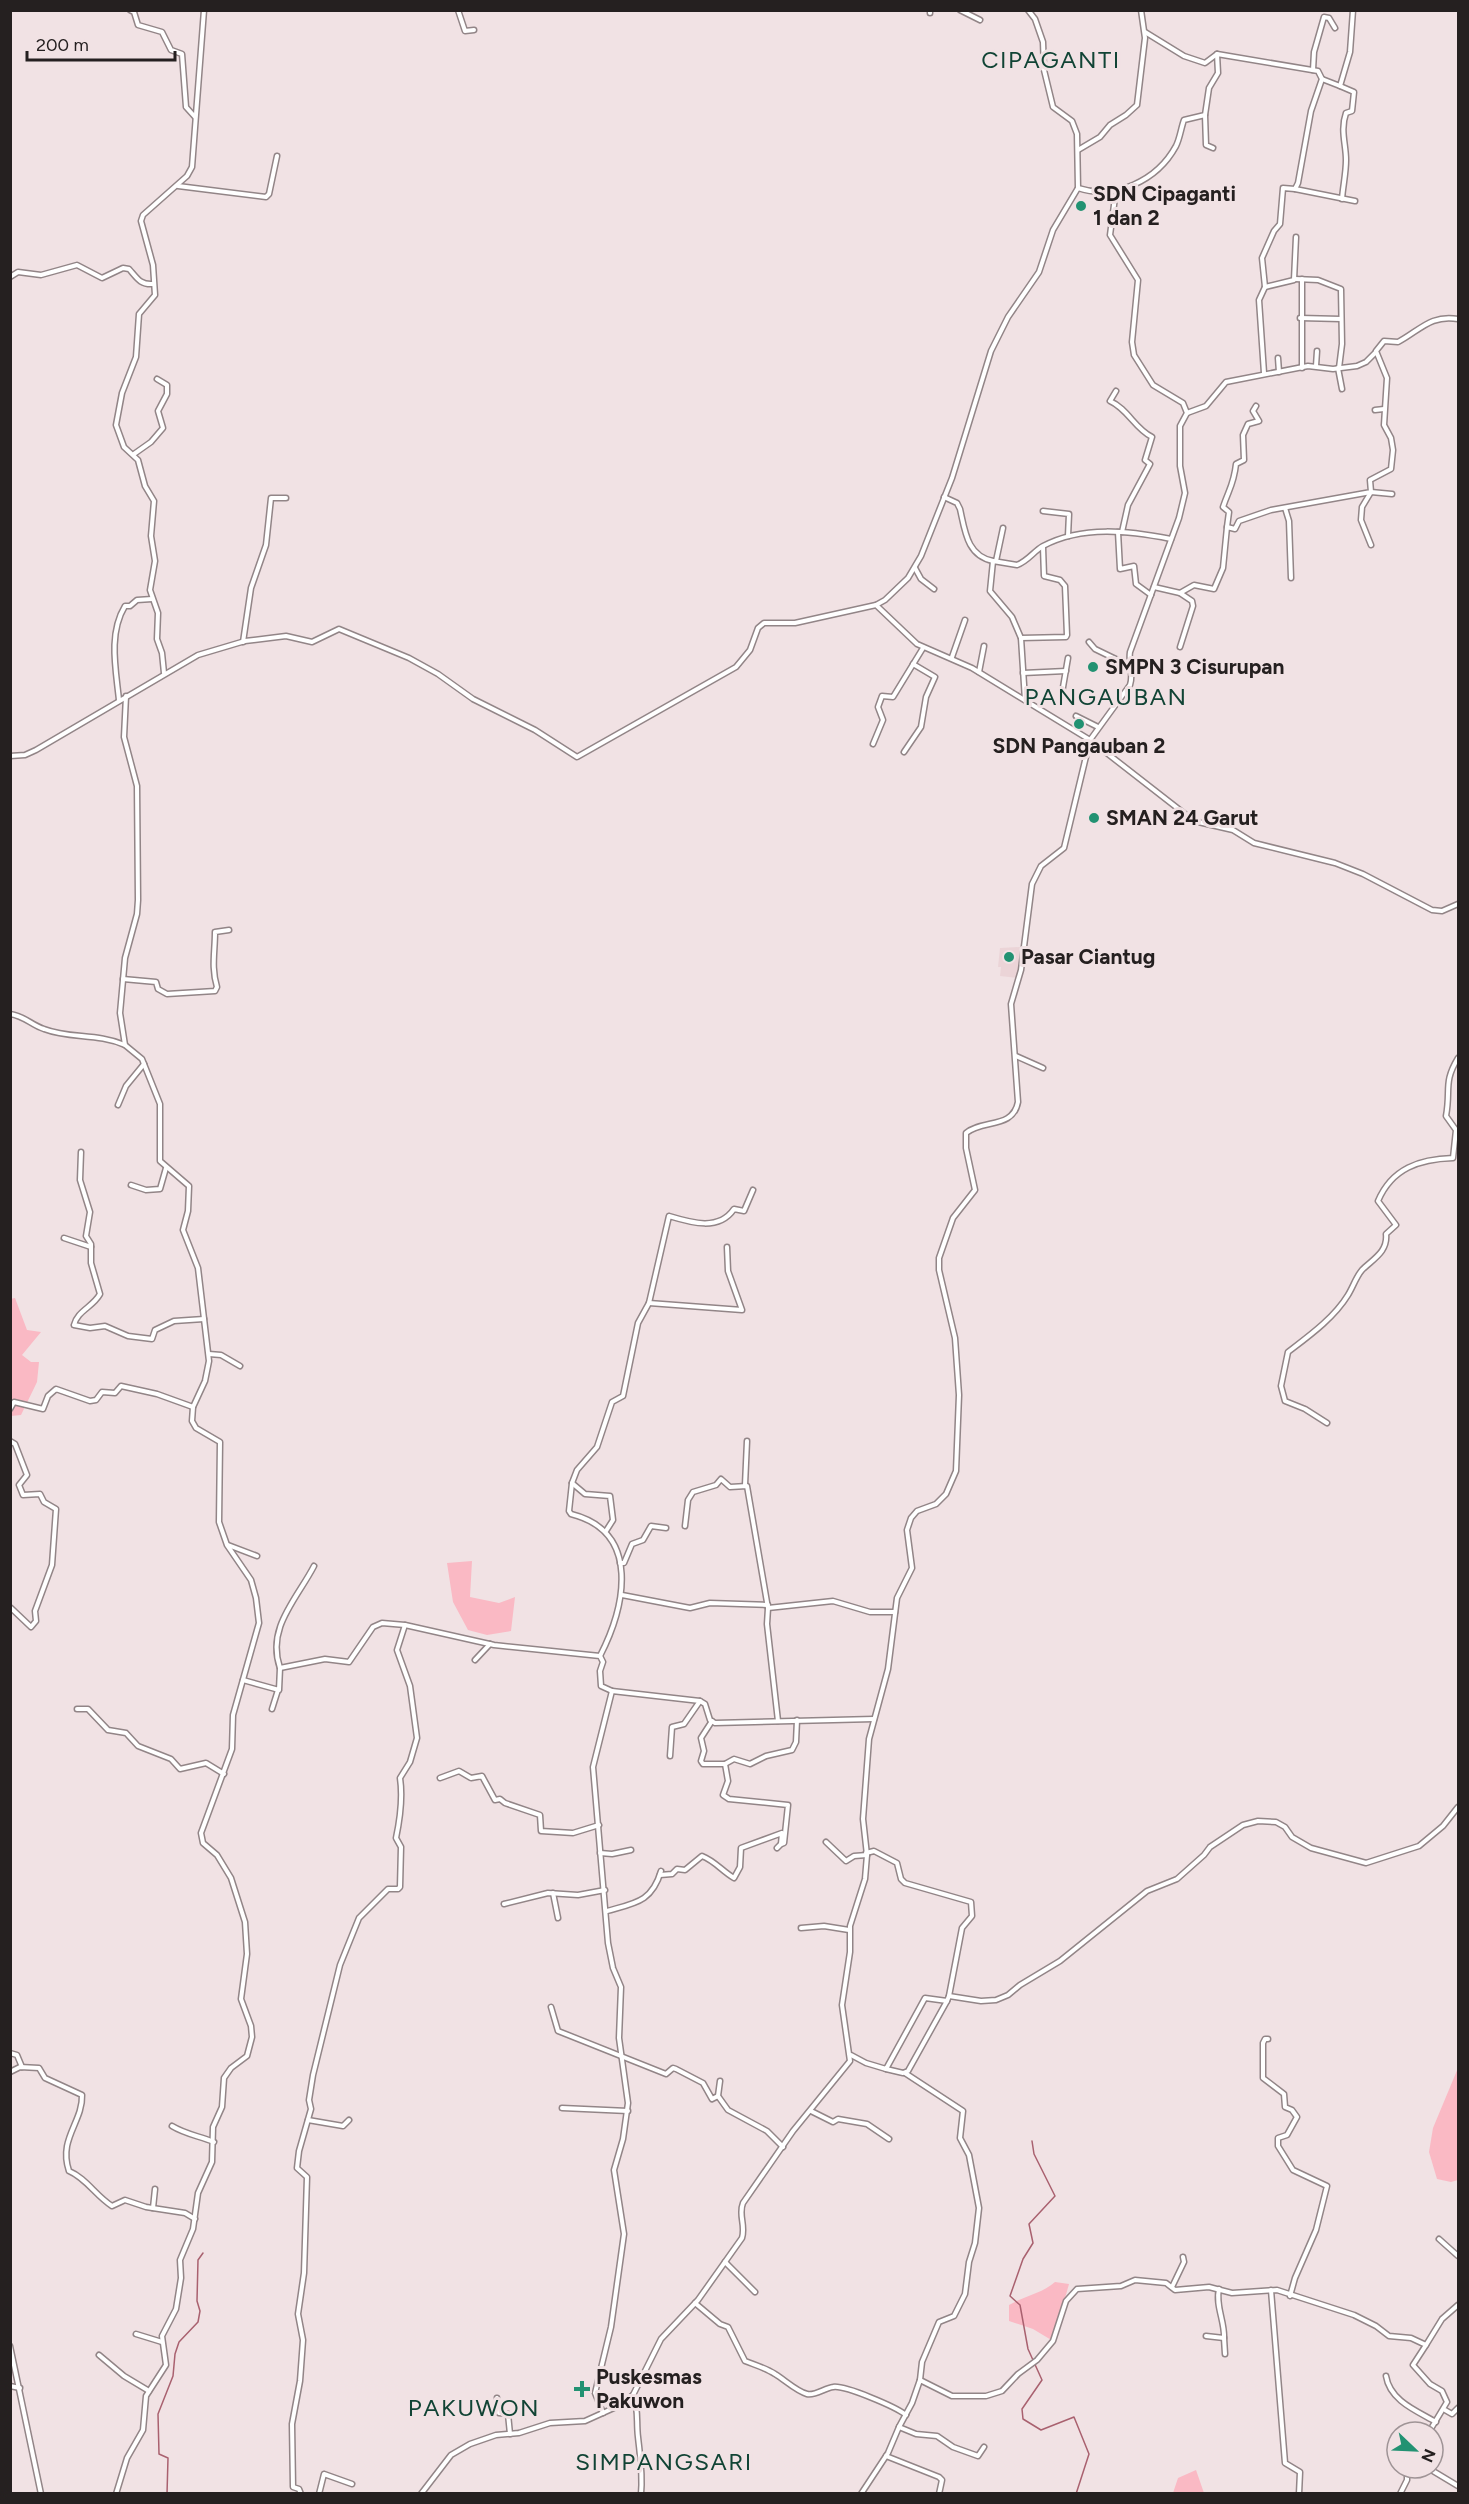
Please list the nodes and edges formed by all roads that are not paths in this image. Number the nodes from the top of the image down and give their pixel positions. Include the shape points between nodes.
1 (130, 10) edge
2 (204, 10) edge
3 (458, 10) edge
4 (960, 10) edge
5 (1028, 10) edge
6 (1141, 10) edge
7 (1353, 10) edge
8 (980, 20) dead end
9 (1335, 28) dead end
10 (474, 30) dead end
11 (1145, 32) junction
12 (1217, 54) junction
13 (1313, 70) junction
14 (1322, 79) junction
15 (1340, 86) junction
16 (1205, 115) junction
17 (195, 117) junction
18 (1214, 148) dead end
19 (1078, 150) junction
20 (277, 156) dead end
21 (177, 186) junction
22 (1078, 188) junction
23 (1295, 189) junction
24 (1116, 190) junction
25 (1342, 199) junction
26 (1355, 201) dead end
27 (1296, 237) dead end
28 (10, 277) edge
29 (1295, 279) junction
30 (1302, 279) junction
31 (153, 284) junction
32 (1265, 287) junction
33 (1300, 318) junction
34 (1341, 319) junction
35 (1458, 319) edge
36 (1317, 351) dead end
37 (1376, 351) junction
38 (1278, 358) dead end
39 (1316, 366) junction
40 (1302, 368) junction
41 (1338, 368) junction
42 (1279, 372) junction
43 (1264, 374) junction
44 (157, 379) dead end
45 (1342, 389) dead end
46 (1116, 391) dead end
47 (1256, 406) dead end
48 (1384, 409) junction
49 (1375, 410) dead end
50 (1187, 413) junction
51 (134, 455) junction
52 (1371, 492) junction
53 (1392, 494) dead end
54 (286, 498) dead end
55 (944, 498) junction
56 (1285, 508) junction
57 (1043, 511) dead end
58 (1227, 527) junction
59 (1004, 528) dead end
60 (1120, 532) junction
61 (1068, 536) junction
62 (1171, 539) junction
63 (1371, 545) dead end
64 (1043, 547) junction
65 (994, 561) junction
66 (915, 568) junction
67 (1291, 578) dead end
68 (1154, 587) junction
69 (934, 589) dead end
70 (1180, 593) junction
71 (1151, 595) junction
72 (152, 599) junction
73 (876, 605) junction
74 (965, 620) dead end
75 (1021, 638) junction
76 (243, 642) junction
77 (1089, 642) dead end
78 (984, 646) dead end
79 (1180, 647) dead end
80 (923, 648) junction
81 (952, 657) junction
82 (1068, 658) dead end
83 (1142, 660) dead end
84 (913, 664) junction
85 (1128, 665) junction
86 (1131, 670) junction
87 (1066, 671) junction
88 (979, 672) junction
89 (164, 673) junction
90 (1023, 673) junction
91 (1062, 693) dead end
92 (126, 696) junction
93 (119, 700) junction
94 (1026, 700) junction
95 (1076, 716) dead end
96 (1098, 727) junction
97 (1090, 740) junction
98 (873, 744) dead end
99 (904, 752) dead end
100 (10, 756) edge
101 (1458, 904) edge
102 (229, 930) dead end
103 (123, 979) junction
104 (10, 1014) edge
105 (125, 1045) junction
106 (1015, 1056) junction
107 (1458, 1058) edge
108 (145, 1064) junction
109 (1043, 1068) dead end
110 (118, 1105) dead end
111 (81, 1152) dead end
112 (1456, 1158) edge
113 (166, 1168) junction
114 (131, 1185) dead end
115 (753, 1190) dead end
116 (64, 1238) dead end
117 (91, 1247) junction
118 (727, 1247) dead end
119 (649, 1303) junction
120 (204, 1319) junction
121 (208, 1354) junction
122 (240, 1366) dead end
123 (193, 1407) junction
124 (10, 1408) edge
125 (1327, 1423) dead end
126 (10, 1441) edge
127 (747, 1441) dead end
128 (572, 1483) junction
129 (745, 1485) junction
130 (685, 1526) dead end
131 (666, 1528) dead end
132 (606, 1531) junction
133 (227, 1545) junction
134 (257, 1556) dead end
135 (620, 1563) junction
136 (314, 1566) dead end
137 (622, 1595) junction
138 (768, 1606) junction
139 (11, 1608) edge
140 (895, 1612) junction
141 (405, 1625) junction
142 (490, 1644) junction
143 (600, 1656) junction
144 (475, 1660) dead end
145 (280, 1668) junction
146 (243, 1680) junction
147 (279, 1690) junction
148 (612, 1691) junction
149 (699, 1701) junction
150 (77, 1709) dead end
151 (272, 1709) dead end
152 (874, 1719) junction
153 (797, 1720) junction
154 (712, 1721) junction
155 (778, 1721) junction
156 (670, 1756) dead end
157 (725, 1764) junction
158 (224, 1774) junction
159 (440, 1778) dead end
160 (1458, 1807) edge
161 (599, 1825) junction
162 (825, 1842) dead end
163 (631, 1850) dead end
164 (600, 1853) junction
165 (866, 1854) junction
166 (604, 1890) junction
167 (553, 1893) junction
168 (504, 1904) dead end
169 (607, 1911) junction
170 (558, 1918) dead end
171 (801, 1928) dead end
172 (849, 1930) junction
173 (948, 1998) junction
174 (551, 2007) dead end
175 (1268, 2039) dead end
176 (10, 2053) edge
177 (851, 2055) junction
178 (623, 2059) junction
179 (22, 2067) junction
180 (886, 2068) junction
181 (10, 2072) edge
182 (905, 2073) junction
183 (720, 2081) dead end
184 (718, 2096) junction
185 (562, 2108) dead end
186 (628, 2111) junction
187 (811, 2111) junction
188 (308, 2120) junction
189 (349, 2120) dead end
190 (172, 2126) dead end
191 (889, 2139) dead end
192 (214, 2142) junction
193 (783, 2147) junction
194 (155, 2189) dead end
195 (153, 2208) junction
196 (195, 2219) junction
197 (1439, 2239) dead end
198 (1458, 2256) edge
199 (1183, 2257) dead end
200 (725, 2262) junction
201 (1172, 2287) junction
202 (1219, 2289) junction
203 (1271, 2290) junction
204 (755, 2292) dead end
205 (1290, 2296) junction
206 (695, 2303) junction
207 (1458, 2305) edge
208 (136, 2334) dead end
209 (1206, 2336) dead end
210 (1224, 2338) junction
211 (162, 2342) junction
212 (1426, 2345) junction
213 (10, 2346) edge
214 (1225, 2354) dead end
215 (99, 2355) dead end
216 (1386, 2376) dead end
217 (920, 2380) junction
218 (10, 2386) edge
219 (20, 2388) junction
220 (149, 2391) junction
221 (633, 2394) junction
222 (497, 2398) dead end
223 (1458, 2408) edge
224 (1445, 2410) junction
225 (603, 2413) junction
226 (906, 2415) junction
227 (1432, 2420) edge
228 (1438, 2420) edge
229 (899, 2427) junction
230 (510, 2434) junction
231 (984, 2447) dead end
232 (886, 2456) junction
233 (1445, 2478) edge
234 (352, 2484) dead end
235 (1458, 2486) edge
236 (41, 2493) edge
237 (116, 2493) edge
238 (301, 2493) edge
239 (319, 2493) edge
240 (421, 2493) edge
241 (641, 2493) edge
242 (861, 2493) edge
243 (939, 2493) edge
244 (1299, 2493) edge

1 - 17 street via 138,25 162,32 171,50 183,56 186,107
2 - 17 street
3 - 10 street via 465,31
4 - 8 street
5 - 19 street via 1043,42 1044,70 1053,107 1074,125
6 - 11 street
7 - 15 street via 1350,52
9 - 13 street via 1324,16
11 - 12 street via 1194,61 1205,63
11 - 19 street via 1135,108
12 - 13 street
12 - 16 street via 1218,73 1209,88
13 - 14 street
14 - 15 street
14 - 23 street via 1311,111
15 - 25 street via 1354,92 1342,138 1346,159
16 - 18 street via 1206,145
16 - 24 street via 1184,120 1174,149 1148,178
17 - 21 street via 192,167
19 - 22 street
20 - 21 street via 266,197
21 - 31 street via 141,221 153,265
22 - 24 street
22 - 55 street via 1053,230 1039,272 1008,316 991,351
23 - 25 street
23 - 32 street via 1284,187 1282,191 1280,224 1262,258
24 - 50 street via 1110,235 1138,280 1134,355 1151,383 1183,403
25 - 26 street
27 - 29 street
28 - 31 street via 18,272 41,275 77,265 102,278 129,269 145,285
29 - 30 street
29 - 32 street
30 - 33 street
30 - 34 street via 1318,280 1341,289
31 - 51 street via 155,295 139,314 135,357 116,419 124,447
32 - 43 street via 1259,300
33 - 34 street
33 - 40 street
34 - 41 street
35 - 37 street via 1433,320 1398,342 1384,341
36 - 39 street
37 - 41 street via 1366,362
37 - 48 street via 1388,378
38 - 42 street
39 - 40 street
39 - 41 street
40 - 42 street
41 - 45 street
42 - 43 street
43 - 50 street via 1226,382 1206,406
44 - 51 street via 167,385 158,411 163,428
46 - 60 street via 1110,401 1120,405 1152,437 1145,460 1150,464 1128,506
47 - 58 street via 1253,411 1259,421 1248,424 1243,434 1244,460 1236,464 1235,480 1224,505 1229,512
48 - 49 street
48 - 52 street via 1384,425 1391,438 1394,461 1391,469 1370,480
50 - 62 street via 1180,426 1185,493
51 - 72 street via 155,506 151,536 155,555
52 - 53 street
52 - 56 street
52 - 63 street via 1361,520
54 - 76 street via 271,498 266,545 251,588
55 - 65 street via 957,503 970,548
55 - 66 street
56 - 58 street via 1258,513 1240,521 1235,529
56 - 67 street
57 - 61 street via 1069,514
58 - 70 street via 1223,568 1214,588 1194,585
59 - 65 street
60 - 61 street
60 - 62 street
60 - 71 street via 1120,570 1134,566 1136,584
61 - 64 street
62 - 68 street
64 - 65 street via 1017,565
64 - 75 street via 1044,576 1060,580 1065,586 1067,636
65 - 75 street via 990,591 1012,617
66 - 69 street
66 - 73 street
68 - 70 street
68 - 71 street
70 - 79 street via 1193,606
71 - 85 street
72 - 89 street via 158,613 157,639
72 - 93 street via 125,606 117,624
73 - 76 street via 795,623 764,623 736,667 580,757 473,699 409,658 346,631 332,630 312,642 293,636
73 - 80 street
74 - 81 street
75 - 90 street
76 - 89 street via 198,655
77 - 85 street
78 - 88 street
80 - 81 street
80 - 84 street
81 - 88 street
82 - 87 street
83 - 86 street
84 - 98 street via 893,697 882,696 878,707 883,720
84 - 99 street via 935,677 926,697 921,728
85 - 86 street
86 - 96 street via 1130,685
87 - 90 street
87 - 91 street
88 - 94 street
89 - 92 street
90 - 94 street
92 - 93 street
92 - 103 street via 124,737 136,786 138,900
93 - 100 street via 36,750
94 - 97 street
95 - 96 street
96 - 97 street
97 - 101 street via 1194,821 1233,830 1254,843 1335,863 1432,910 1442,911
97 - 106 street via 1064,848 1041,866 1032,884 1021,970 1011,1004
102 - 103 street via 215,934 215,991 167,994 158,989 156,982
103 - 105 street via 120,1013
104 - 105 street via 46,1030
105 - 108 street
106 - 109 street
106 - 140 street via 1017,1110 1009,1118 966,1133 975,1190 946,1230 942,1242 939,1270 955,1338 957,1462 946,1494 911,1518 907,1530 912,1568 897,1598
107 - 112 street via 1447,1081 1450,1100 1446,1116 1456,1130
108 - 110 street via 126,1086
108 - 113 street via 160,1104 160,1161
111 - 117 street via 80,1180 90,1212 86,1236
112 - 125 street via 1423,1161 1386,1185 1378,1202 1396,1225 1386,1234 1387,1242 1325,1322 1288,1352 1281,1386 1285,1401
113 - 114 street via 160,1188 146,1190
113 - 120 street via 175,1171 189,1186 183,1230 198,1268
115 - 119 street via 744,1211 734,1209 728,1218 716,1224 669,1216
116 - 117 street
117 - 120 street via 91,1263 100,1294 78,1315 74,1325 105,1326 129,1336 152,1339 155,1330 174,1321
118 - 119 street via 728,1271 742,1310
119 - 128 street via 638,1323 623,1396 612,1402 597,1447
120 - 121 street
121 - 122 street via 221,1355
121 - 123 street via 209,1370
123 - 124 street via 121,1386 114,1393 101,1393 90,1401 55,1389 44,1409 14,1402
123 - 133 street via 196,1428 221,1445 217,1503
126 - 139 street via 15,1444 27,1476 19,1485 23,1495 40,1494 44,1502 56,1509 52,1563 35,1611 36,1621 31,1627
127 - 129 street
128 - 132 street via 571,1514 587,1518
128 - 132 street via 585,1494 610,1496 613,1520
129 - 130 street via 730,1487 722,1479 717,1485 693,1492 688,1500
129 - 138 street via 749,1489
131 - 135 street via 651,1526 643,1540 632,1544 624,1563
132 - 135 street
133 - 134 street
133 - 146 street via 251,1580 259,1612
135 - 137 street
136 - 145 street via 282,1622 275,1649
137 - 138 street via 690,1608 710,1603
137 - 143 street
138 - 140 street via 833,1601 870,1612
138 - 155 street
140 - 152 street via 888,1669
141 - 142 street
141 - 145 street via 382,1623 373,1627 349,1662 325,1659
141 - 188 street via 398,1650 410,1686 417,1738 400,1778 401,1824 396,1838 401,1847 400,1887 388,1888 379,1895 353,1929 313,2075
142 - 143 street
142 - 144 street
143 - 148 street via 601,1686
145 - 147 street
146 - 147 street
146 - 158 street via 233,1714 234,1744
147 - 151 street
148 - 149 street
148 - 161 street via 593,1767
149 - 154 street via 705,1704
149 - 156 street via 684,1724 672,1727
150 - 158 street via 87,1709 108,1730 126,1733 138,1746 171,1759 180,1769 206,1763
152 - 153 street
152 - 165 street via 863,1819
153 - 155 street
153 - 157 street via 792,1750 750,1764 734,1759
154 - 155 street
154 - 157 street via 701,1738 701,1761
157 - 169 street via 728,1781 723,1795 729,1799 788,1805 784,1843 779,1847 781,1833 741,1848 740,1868 734,1878 702,1856 685,1870 661,1873 643,1900
158 - 192 street via 201,1833 203,1843 231,1878 244,1922 247,1954 241,1999 252,2037 247,2056 224,2078 222,2107 213,2127
159 - 161 street via 459,1771 471,1778 482,1776 495,1800 540,1815 541,1831 573,1833
160 - 173 street via 1419,1846 1366,1863 1311,1848 1276,1822 1243,1825 1210,1847 1177,1879 1148,1891 1060,1961 1008,1995 981,2001
161 - 164 street
162 - 165 street via 846,1861
163 - 164 street
164 - 166 street
165 - 172 street via 865,1879
165 - 173 street via 874,1851 897,1863 905,1882 971,1902 972,1916 962,1928
166 - 167 street via 578,1895
166 - 169 street
167 - 168 street
167 - 170 street
169 - 178 street via 612,1965 621,1987 619,2038
171 - 172 street
172 - 177 street via 850,1953 842,2005
173 - 180 street via 923,2000
173 - 182 street
174 - 178 street via 558,2031
175 - 205 street via 1263,2043 1263,2078 1284,2094 1285,2107 1297,2117 1287,2135 1278,2138 1278,2146 1294,2171 1327,2187 1316,2230
176 - 179 street via 17,2055
177 - 180 street via 866,2064
177 - 187 street
178 - 184 street via 666,2074 676,2069 703,2084 712,2099
178 - 186 street
179 - 181 street
179 - 195 street via 40,2068 45,2078 82,2096 67,2141 69,2171 80,2175 94,2193 112,2206 125,2200
180 - 182 street
182 - 217 street via 963,2111 960,2138 969,2155 979,2208 964,2297 954,2316 939,2322 922,2362
183 - 184 street
184 - 193 street via 728,2110 767,2131
185 - 186 street
186 - 225 street via 614,2170 624,2234 611,2327 595,2393
187 - 191 street via 833,2122 838,2119 867,2124
187 - 193 street
188 - 189 street via 343,2126
188 - 238 street via 297,2168 307,2177 304,2273 298,2314 303,2340 292,2432 292,2483
190 - 192 street via 181,2133
192 - 196 street via 212,2162 198,2193
193 - 200 street via 742,2206 744,2232
194 - 195 street
195 - 196 street via 185,2213
196 - 211 street via 180,2260 176,2309
197 - 198 street
199 - 201 street
200 - 204 street
200 - 206 street
201 - 202 street
201 - 217 street via 1135,2280 1121,2286 1077,2289 1066,2301 1053,2341 1037,2360 998,2392 952,2396
202 - 203 street via 1232,2294
202 - 210 street
203 - 205 street
203 - 244 street via 1285,2463 1300,2472
205 - 212 street via 1354,2315 1392,2337 1411,2338
206 - 221 street via 661,2338
206 - 226 street via 728,2327 745,2361 804,2393 840,2386 893,2406
207 - 212 street via 1442,2319
208 - 211 street
209 - 210 street
210 - 214 street
211 - 220 street via 166,2365
212 - 224 street via 1413,2365 1442,2391 1447,2402
213 - 219 street
215 - 220 street
216 - 227 street via 1387,2384 1407,2407
217 - 226 street
218 - 219 street
219 - 236 street
220 - 237 street via 144,2402 143,2430 127,2458
221 - 225 street
221 - 241 street via 642,2457
222 - 230 street via 499,2413 508,2414
223 - 224 street via 1452,2414
224 - 228 street
225 - 230 street via 580,2423 550,2423
226 - 229 street
229 - 231 street via 937,2436 978,2456
229 - 232 street
230 - 240 street via 496,2435 457,2450
232 - 242 street
232 - 243 street via 940,2477
233 - 235 street
234 - 239 street via 324,2474

